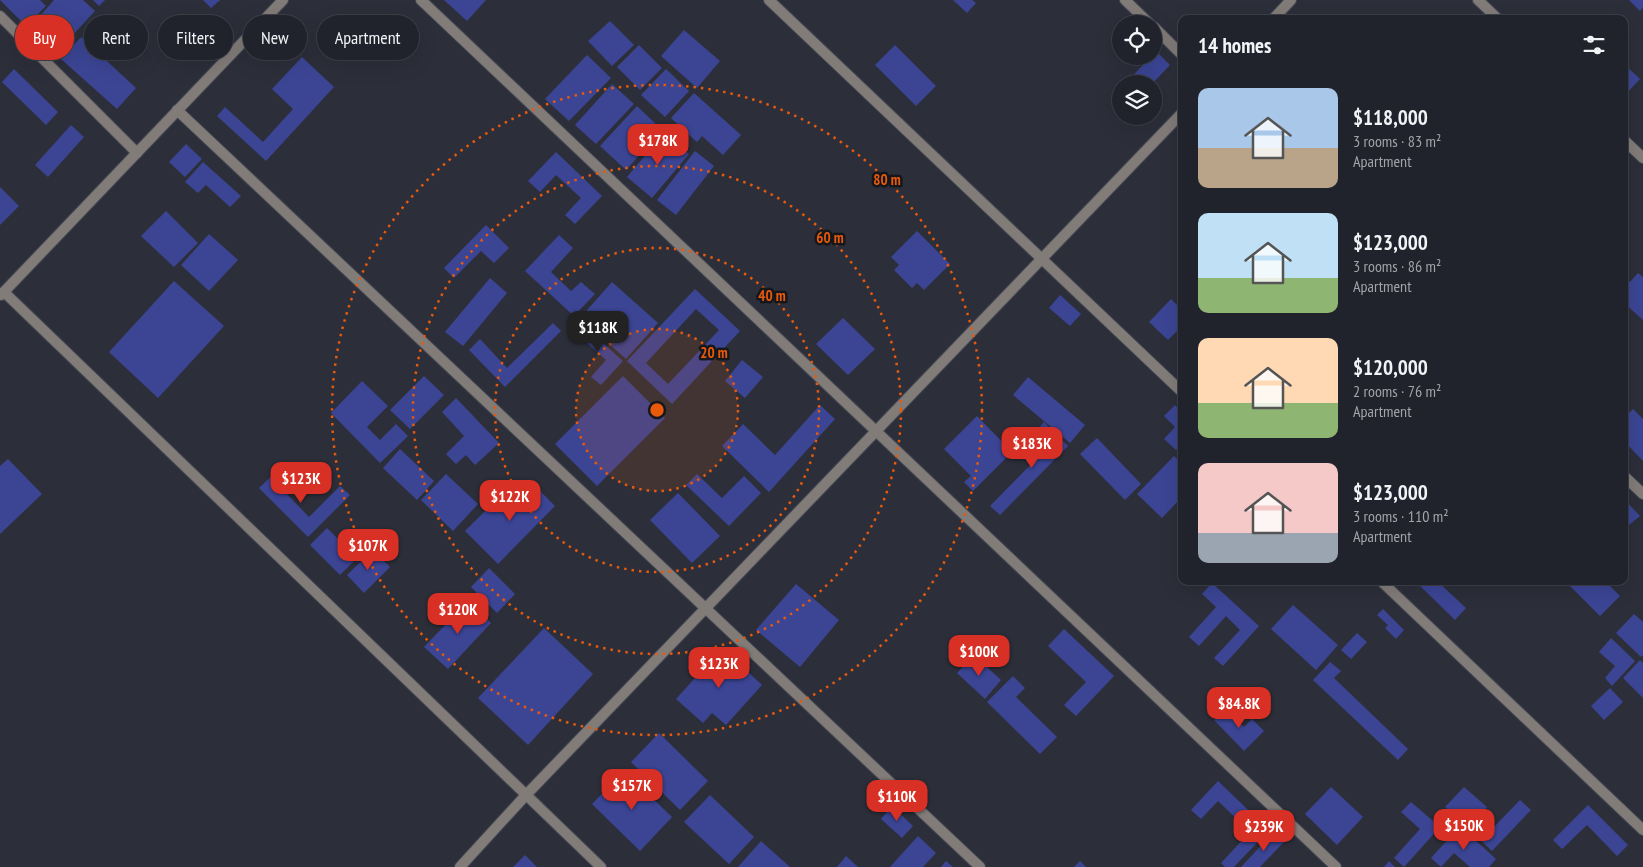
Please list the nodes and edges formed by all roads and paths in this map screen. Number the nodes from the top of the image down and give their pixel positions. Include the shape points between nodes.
1 (282, 0) edge
2 (421, 0) edge
3 (769, 0) edge
4 (1125, 0) edge
5 (1291, 0) edge
6 (1478, 0) edge
7 (1141, 15) edge
8 (1277, 15) edge
9 (1494, 15) edge
10 (0, 16) edge
11 (1162, 35) edge
12 (1178, 51) edge
13 (177, 110) junction
14 (1178, 117) edge
15 (1628, 144) edge
16 (136, 153) junction
17 (1643, 158) edge
18 (1042, 259) junction
19 (2, 294) edge
20 (1178, 388) edge
21 (876, 431) junction
22 (1628, 480) edge
23 (1643, 494) edge
24 (1385, 585) edge
25 (705, 608) junction
26 (526, 795) junction
27 (1643, 830) edge
28 (460, 867) edge
29 (601, 867) edge
30 (980, 867) edge
31 (1336, 867) edge

1 - 13 street
2 - 21 street
3 - 18 street
4 - 7 street
5 - 8 street
6 - 9 street
10 - 16 street
11 - 12 street
13 - 16 street
13 - 25 street
14 - 18 street
15 - 17 street
16 - 19 street
18 - 20 street
18 - 21 street
19 - 26 street
21 - 25 street
21 - 31 street
22 - 23 street
24 - 27 street
25 - 26 street
25 - 30 street
26 - 28 street
26 - 29 street

